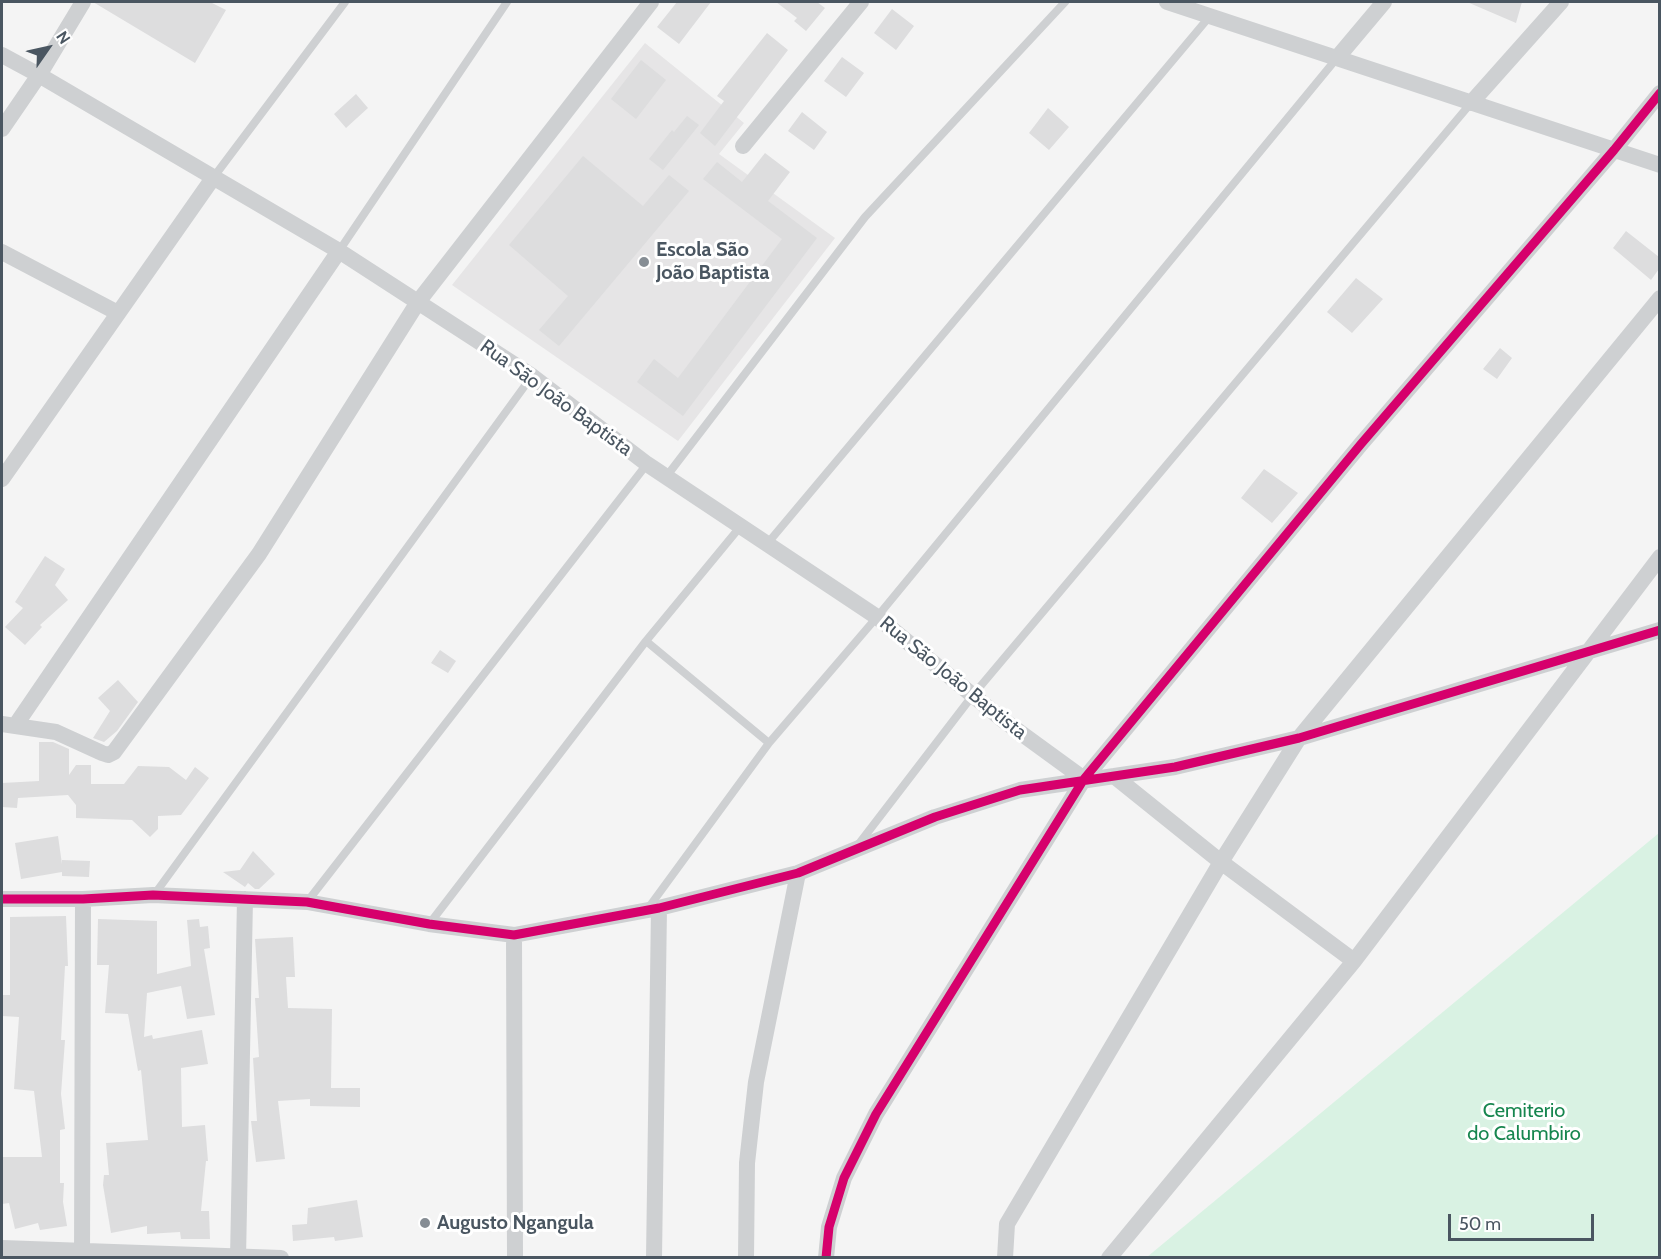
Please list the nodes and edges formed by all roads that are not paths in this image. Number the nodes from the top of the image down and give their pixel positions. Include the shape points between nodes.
1 (83, 2) edge
2 (345, 2) edge
3 (507, 2) edge
4 (651, 2) edge
5 (861, 2) edge
6 (1065, 2) edge
7 (1167, 2) edge
8 (1221, 2) edge
9 (1384, 2) edge
10 (1562, 2) edge
11 (1210, 16) junction
12 (2, 55) edge
13 (1337, 58) junction
14 (39, 75) junction
15 (1659, 93) edge
16 (1471, 102) junction
17 (2, 129) edge
18 (743, 146) dead end
19 (1614, 150) junction
20 (1659, 165) edge
21 (213, 178) junction
22 (339, 251) junction
23 (2, 252) edge
24 (1659, 298) edge
25 (418, 302) junction
26 (118, 313) junction
27 (532, 376) junction
28 (647, 464) junction
29 (666, 477) junction
30 (2, 479) edge
31 (740, 527) junction
32 (767, 545) junction
33 (1659, 557) edge
34 (878, 617) junction
35 (1659, 630) edge
36 (646, 641) junction
37 (1586, 653) junction
38 (973, 695) junction
39 (8, 725) edge
40 (1299, 738) junction
41 (769, 743) junction
42 (1114, 776) junction
43 (1084, 779) junction
44 (855, 849) junction
45 (1221, 862) junction
46 (798, 873) junction
47 (153, 895) junction
48 (2, 899) edge
49 (83, 899) junction
50 (245, 899) junction
51 (307, 902) junction
52 (653, 909) junction
53 (429, 924) junction
54 (514, 935) junction
55 (1354, 961) junction
56 (2, 1248) edge
57 (82, 1254) edge
58 (238, 1257) edge
59 (281, 1257) edge
60 (515, 1257) edge
61 (654, 1257) edge
62 (746, 1257) edge
63 (826, 1257) edge
64 (1005, 1257) edge
65 (1109, 1257) edge

1 - 14 street
2 - 21 lane
3 - 22 lane
4 - 25 street
5 - 18 street
6 - 29 lane via 865,217
7 - 11 street
8 - 11 street
9 - 13 street
10 - 16 street
11 - 13 street
11 - 32 lane
12 - 14 street, Rua São João Baptista
13 - 16 street
13 - 34 lane
14 - 17 street
14 - 21 street, Rua São João Baptista
15 - 19 street
16 - 19 street
16 - 38 lane
19 - 20 street
19 - 43 street via 1361,444
21 - 22 street, Rua São João Baptista
21 - 26 street
22 - 25 street, Rua São João Baptista
22 - 39 street
23 - 26 street
24 - 40 street
25 - 27 street, Rua São João Baptista
25 - 39 street via 259,554 114,752 102,753 56,732
26 - 30 street
27 - 28 street, Rua São João Baptista
27 - 47 lane
28 - 29 street, Rua São João Baptista
28 - 51 lane
29 - 31 street, Rua São João Baptista
31 - 32 street, Rua São João Baptista
31 - 36 lane
32 - 34 street, Rua São João Baptista
33 - 37 street
34 - 38 street, Rua São João Baptista
34 - 41 lane
35 - 37 street
36 - 41 lane
36 - 53 lane
37 - 40 street
37 - 55 street
38 - 43 street, Rua São João Baptista
38 - 44 lane
40 - 42 street via 1175,767
40 - 45 street
41 - 52 lane
42 - 43 street
42 - 45 street
43 - 44 street via 1020,790 935,817
43 - 63 street via 876,1114 844,1178 829,1227
44 - 46 street
45 - 55 street
45 - 64 street via 1006,1224
46 - 52 street
46 - 62 street via 756,1082 747,1163
47 - 49 street
47 - 50 street
48 - 49 street
49 - 57 street
50 - 51 street
50 - 58 street
51 - 53 street
52 - 54 street
52 - 61 street
53 - 54 street
54 - 60 street
55 - 65 street
56 - 57 street
57 - 58 street
58 - 59 street

